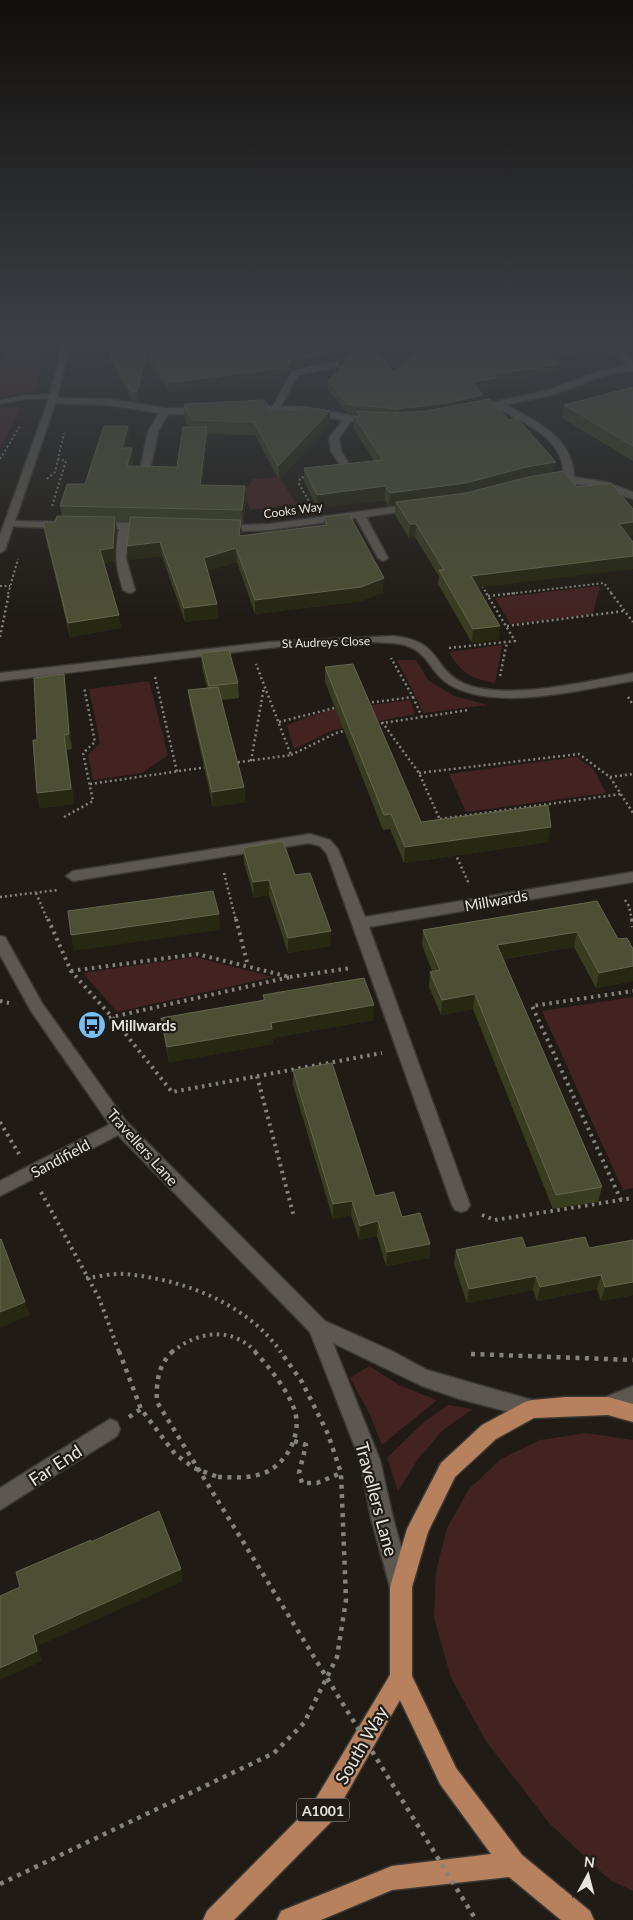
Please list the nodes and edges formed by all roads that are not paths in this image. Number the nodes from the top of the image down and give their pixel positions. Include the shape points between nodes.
1 (40, 436) edge
2 (152, 436) edge
3 (336, 436) edge
4 (549, 436) edge
5 (344, 464) edge
6 (145, 470) edge
7 (569, 478) junction
8 (534, 484) edge
9 (633, 496) edge
10 (426, 506) edge
11 (359, 514) junction
12 (9, 524) junction
13 (71, 525) edge
14 (89, 525) edge
15 (125, 526) junction
16 (161, 526) edge
17 (211, 529) edge
18 (0, 550) edge
19 (383, 558) dead end
20 (129, 590) dead end
21 (0, 677) edge
22 (633, 678) edge
23 (73, 876) road end
24 (633, 877) edge
25 (360, 923) junction
26 (0, 941) edge
27 (120, 1126) junction
28 (0, 1189) edge
29 (461, 1205) road end
30 (318, 1328) junction
31 (633, 1395) edge
32 (608, 1406) junction
33 (532, 1409) junction
34 (633, 1413) edge
35 (110, 1429) dead end
36 (0, 1500) edge
37 (401, 1588) junction
38 (401, 1677) junction
39 (513, 1864) junction
40 (216, 1920) edge
41 (290, 1920) edge
42 (580, 1920) edge

1 - 12 street
2 - 6 street
3 - 5 street via 336,451
4 - 7 street via 560,445 567,459
7 - 8 street
7 - 9 street via 605,484
10 - 11 street, Cooks Way
11 - 17 street, Cooks Way via 270,526
11 - 19 street
12 - 13 street
12 - 18 street
14 - 15 street
15 - 16 street
15 - 20 street via 119,551
21 - 22 street, St Audreys Close via 249,647 332,640 397,640 418,644 427,651 441,672 457,685 477,693 497,695
23 - 25 street via 310,838 325,843 334,852
24 - 25 street, Millwards
25 - 29 street
26 - 27 street, Travellers Lane via 36,1007
27 - 28 street, Sandifield
27 - 30 street, Travellers Lane
30 - 33 street, Travellers Lane via 422,1377
30 - 37 street, Travellers Lane via 370,1460
31 - 32 street
32 - 33 main road
32 - 34 main road
33 - 37 main road via 489,1432 448,1470 418,1528
35 - 36 street, Far End
37 - 38 main road
38 - 39 main road via 448,1776
38 - 40 main road, South Way / A1001 via 321,1814
39 - 41 main road via 392,1878
39 - 42 main road

